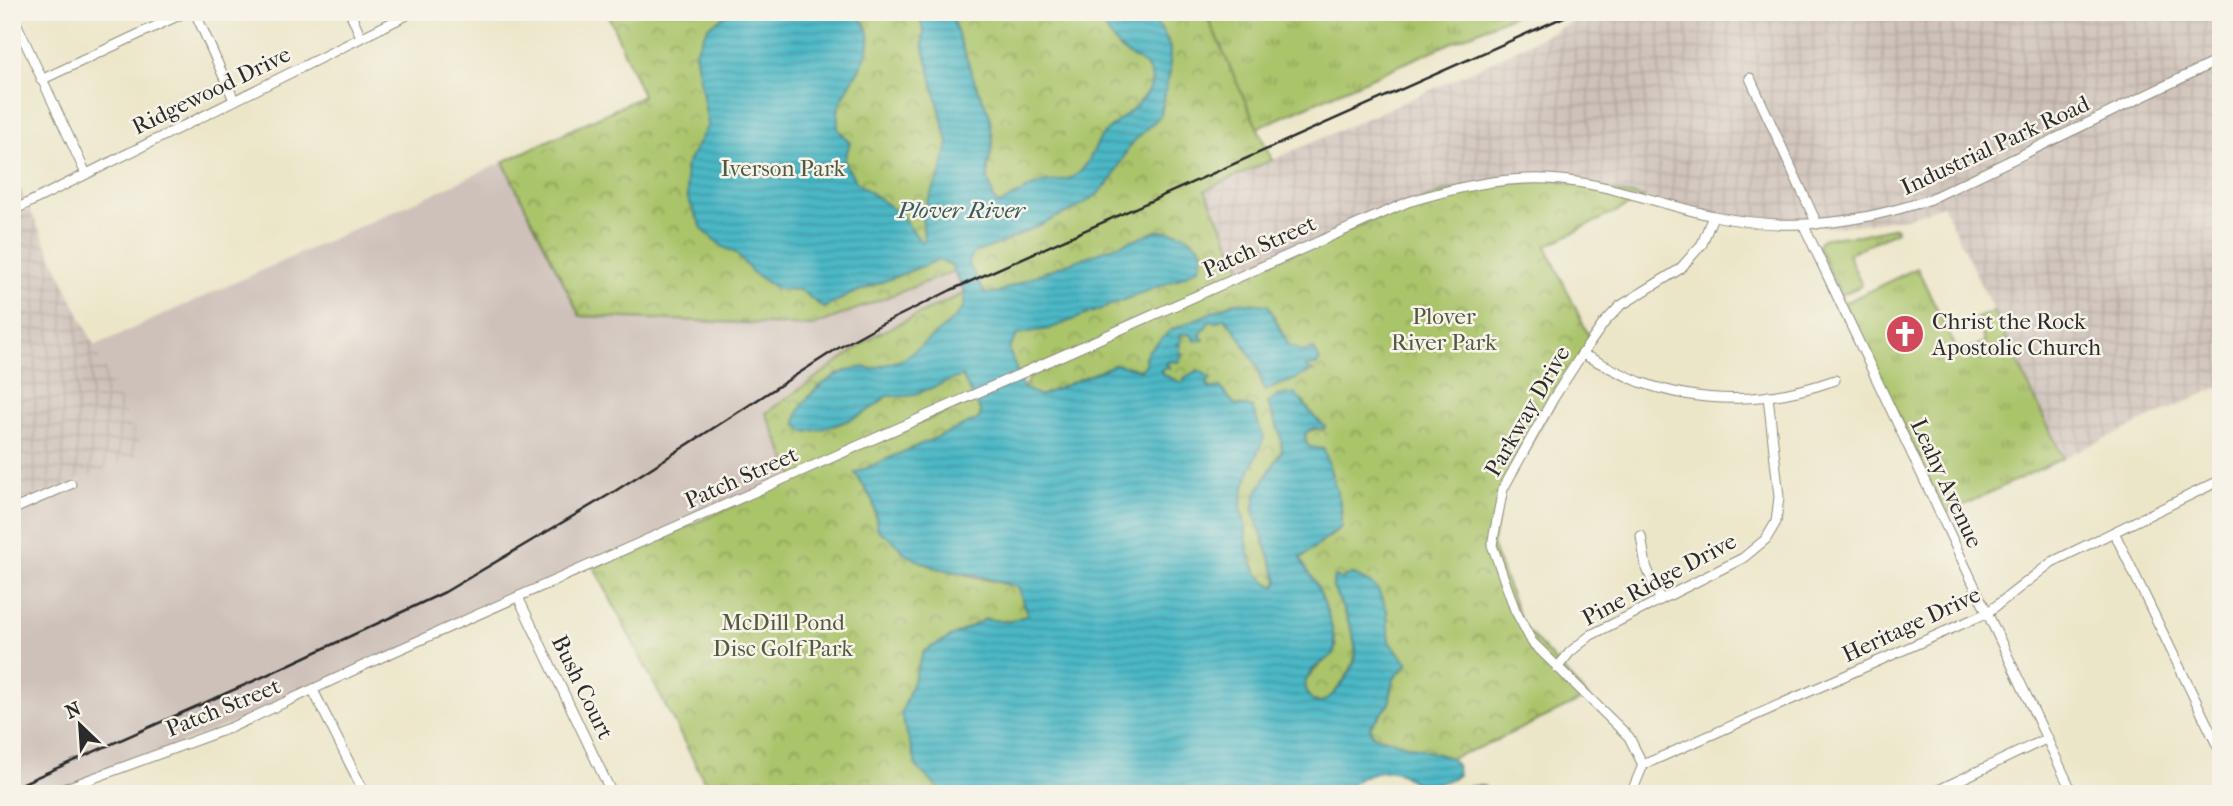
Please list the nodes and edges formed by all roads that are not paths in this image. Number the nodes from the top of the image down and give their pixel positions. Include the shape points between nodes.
1 (186, 12) edge
2 (195, 12) edge
3 (350, 12) edge
4 (413, 12) edge
5 (12, 15) edge
6 (361, 37) junction
7 (2221, 59) edge
8 (1750, 78) dead end
9 (41, 80) junction
10 (234, 100) junction
11 (86, 174) junction
12 (1445, 191) joint
13 (12, 211) edge
14 (1713, 216) junction
15 (1817, 224) junction
16 (1804, 226) junction
17 (1582, 354) junction
18 (1835, 380) dead end
19 (1768, 396) junction
20 (2221, 480) edge
21 (71, 484) dead end
22 (12, 510) edge
23 (2114, 532) junction
24 (1641, 536) dead end
25 (518, 597) junction
26 (1660, 599) junction
27 (1987, 613) junction
28 (1557, 667) junction
29 (313, 690) junction
30 (2048, 738) junction
31 (2221, 753) edge
32 (1643, 765) junction
33 (50, 794) edge
34 (365, 794) edge
35 (612, 794) edge
36 (1631, 794) edge
37 (1930, 794) edge
38 (2073, 794) edge

1 - 9 street
2 - 10 street
3 - 6 street
4 - 6 street, Ridgewood Drive
5 - 9 street
6 - 10 street, Ridgewood Drive
7 - 15 street, Industrial Park Road via 1928,200 1855,220
8 - 15 street
9 - 11 street
10 - 11 street, Ridgewood Drive
11 - 13 street, Ridgewood Drive
12 - 14 street, Industrial Park Road via 1481,183 1550,179
12 - 25 street, Patch Street via 1408,202
14 - 16 street, Industrial Park Road
14 - 17 street, Parkway Drive via 1702,244 1680,269 1620,306
15 - 16 street, Industrial Park Road
16 - 27 street, Leahy Avenue
17 - 19 street via 1637,381 1673,391 1709,398
17 - 28 street, Parkway Drive via 1503,489 1492,545 1523,626
18 - 19 street
19 - 26 street, Pine Ridge Drive via 1779,497 1772,531 1743,558
20 - 23 street, Heritage Drive
21 - 22 street
23 - 27 street, Heritage Drive via 2052,562
23 - 31 street
24 - 26 street via 1646,566
25 - 29 street, Patch Street
25 - 35 street, Bush Court
26 - 28 street, Pine Ridge Drive via 1591,635
27 - 30 street, Leahy Avenue
27 - 32 street, Heritage Drive
28 - 32 street, Parkway Drive via 1629,737
29 - 33 street, Patch Street via 220,731
29 - 34 street
30 - 37 street
30 - 38 street, Leahy Avenue
32 - 36 street

